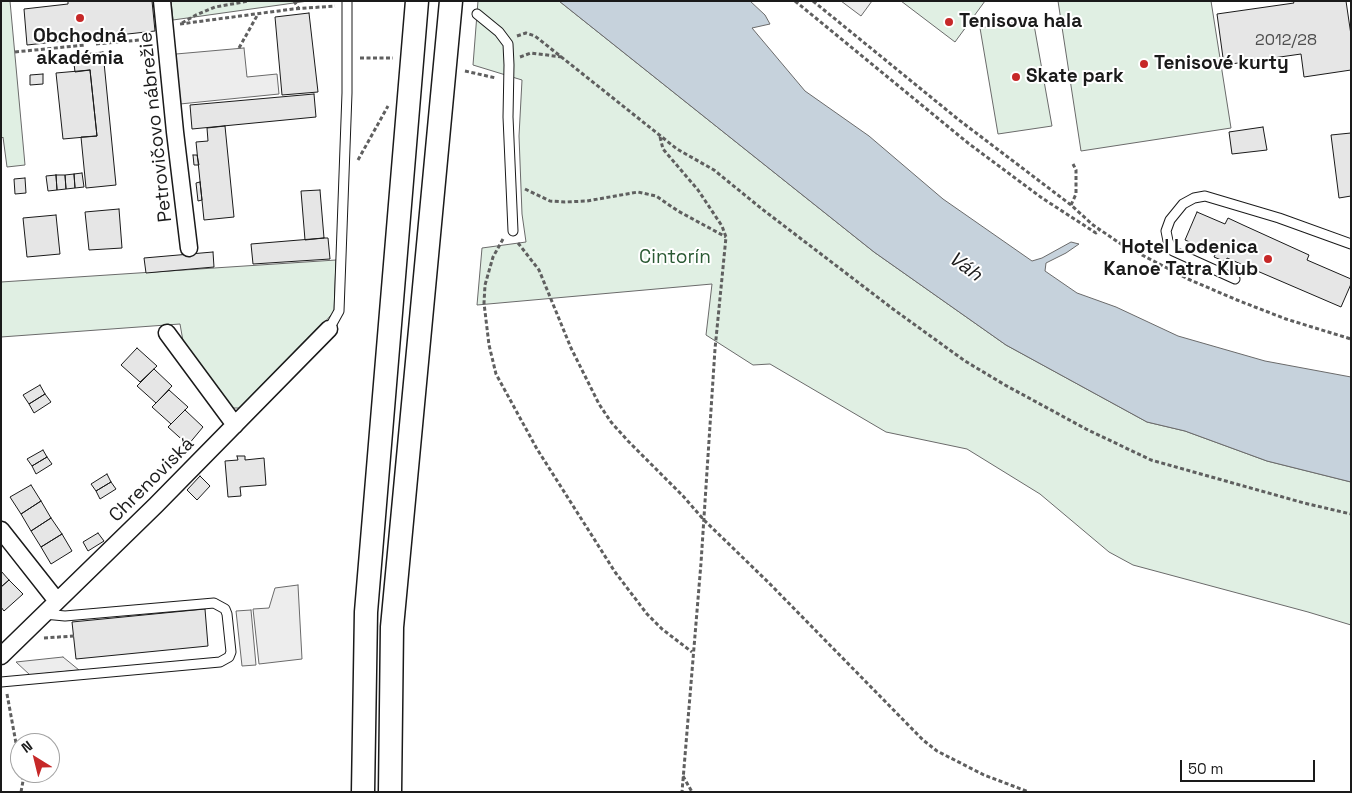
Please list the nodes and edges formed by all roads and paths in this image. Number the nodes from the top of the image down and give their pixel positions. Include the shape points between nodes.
1 (162, 1) edge
2 (249, 1) edge
3 (294, 1) edge
4 (417, 1) edge
5 (451, 1) edge
6 (795, 1) edge
7 (813, 1) edge
8 (346, 4) edge
9 (299, 8) junction
10 (259, 14) junction
11 (477, 14) dead end
12 (170, 30) junction
13 (96, 44) dead end
14 (508, 44) junction
15 (85, 46) dead end
16 (239, 48) dead end
17 (15, 52) dead end
18 (346, 58) junction
19 (563, 58) junction
20 (405, 62) junction
21 (509, 64) junction
22 (454, 68) junction
23 (500, 78) dead end
24 (390, 104) dead end
25 (660, 136) junction
26 (1073, 164) dead end
27 (510, 178) junction
28 (344, 185) junction
29 (1071, 205) junction
30 (513, 227) junction
31 (1099, 230) junction
32 (726, 237) junction
33 (1351, 244) edge
34 (190, 248) dead end
35 (1235, 279) dead end
36 (329, 329) joint
37 (167, 333) dead end
38 (1351, 339) edge
39 (235, 425) junction
40 (1351, 514) edge
41 (704, 520) junction
42 (1, 530) edge
43 (57, 601) junction
44 (44, 614) junction
45 (74, 636) dead end
46 (40, 638) dead end
47 (693, 653) junction
48 (1, 656) edge
49 (3, 682) edge
50 (13, 733) edge
51 (683, 776) junction
52 (363, 792) edge
53 (390, 792) edge
54 (682, 792) edge
55 (692, 792) edge
56 (1030, 792) edge

1 - 12 street, Petrovičovo nábrežie
2 - 12 path via 215,7
3 - 9 path
4 - 20 main road
5 - 22 main road
6 - 31 path via 968,143 1042,198 1096,233
7 - 29 path via 959,120
8 - 9 path
8 - 18 lane
9 - 10 path
10 - 12 path
10 - 16 path
11 - 14 lane
12 - 13 path
12 - 34 street, Petrovičovo nábrežie via 175,132
14 - 19 path via 521,34 532,34
14 - 21 lane
15 - 17 path
18 - 20 path
18 - 28 lane
19 - 21 path via 531,53
19 - 25 path
20 - 52 main road via 366,612
21 - 27 lane
22 - 23 path
22 - 53 main road via 392,627
24 - 28 path
25 - 32 path via 663,149 690,179
25 - 40 path via 714,170 923,331 1022,395 1151,460
26 - 29 path via 1076,194
27 - 30 lane
27 - 32 path via 529,193 550,201 587,201 638,192 656,196
28 - 36 lane via 339,311
29 - 31 path
30 - 41 path via 516,240 539,270 571,348 599,404 628,442
30 - 47 path via 493,257 485,285 485,322 496,374 537,449 633,597 662,629
31 - 38 path via 1188,279 1286,319
32 - 41 path via 714,349
33 - 35 lane via 1205,196 1183,204 1166,231 1173,251
36 - 39 street, Chrenoviská
37 - 39 street
39 - 43 street, Chrenoviská
41 - 47 path
41 - 56 path via 923,740 937,751 984,775
42 - 43 street
43 - 44 street, Chrenoviská
44 - 48 street, Chrenoviská
44 - 49 lane via 65,616 214,603 225,609 227,614 231,652 220,662
45 - 46 path
47 - 51 path
49 - 50 path
51 - 54 path
51 - 55 path

